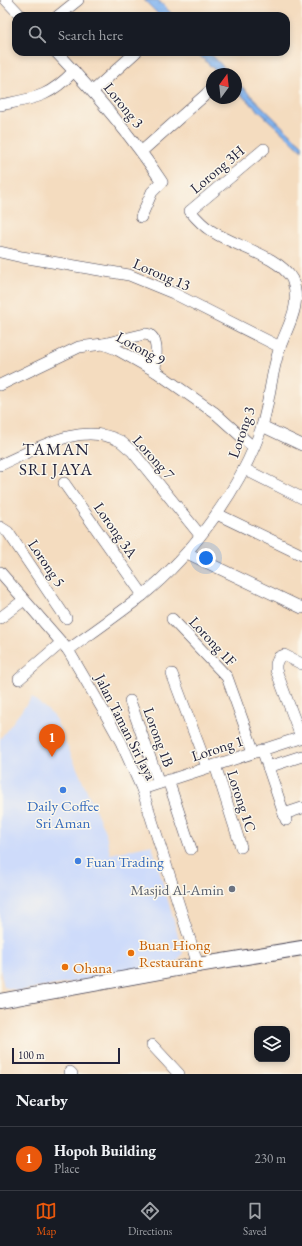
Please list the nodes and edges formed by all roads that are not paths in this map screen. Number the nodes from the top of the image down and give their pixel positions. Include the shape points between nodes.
1 (6, 0) edge
2 (78, 0) edge
3 (18, 12) edge
4 (63, 12) edge
5 (60, 56) edge
6 (132, 56) edge
7 (74, 71) junction
8 (93, 91) junction
9 (206, 94) edge
10 (0, 105) edge
11 (264, 149) dead end
12 (142, 151) junction
13 (190, 211) joint
14 (141, 217) dead end
15 (0, 252) edge
16 (103, 344) junction
17 (280, 347) junction
18 (155, 371) junction
19 (0, 385) edge
20 (262, 426) junction
21 (302, 445) edge
22 (253, 447) junction
23 (0, 465) edge
24 (244, 469) junction
25 (64, 483) dead end
26 (302, 498) edge
27 (217, 514) junction
28 (0, 527) edge
29 (200, 535) junction
30 (187, 553) junction
31 (302, 555) edge
32 (0, 572) edge
33 (143, 595) junction
34 (24, 600) junction
35 (302, 608) edge
36 (0, 618) edge
37 (66, 618) dead end
38 (172, 619) dead end
39 (64, 647) junction
40 (302, 664) edge
41 (172, 674) dead end
42 (19, 679) dead end
43 (130, 701) dead end
44 (302, 737) edge
45 (258, 750) junction
46 (302, 756) edge
47 (211, 766) junction
48 (268, 767) junction
49 (164, 781) junction
50 (142, 789) junction
51 (302, 808) edge
52 (241, 847) dead end
53 (191, 850) dead end
54 (302, 948) edge
55 (198, 965) junction
56 (0, 1001) edge
57 (152, 1045) dead end
58 (179, 1074) edge

1 - 3 street
2 - 4 street
5 - 7 street, Lorong 3
6 - 8 street
7 - 8 street, Lorong 3
7 - 10 street via 45,95
8 - 12 street, Lorong 3
9 - 12 street
11 - 13 street, Lorong 3H
12 - 14 street, Lorong 3 via 162,182 152,192
13 - 17 street, Lorong 3 via 210,230 278,263 292,278 298,300 297,310
15 - 17 street, Lorong 13 via 129,275 173,293
16 - 18 street, Lorong 9
16 - 18 street via 150,335 156,345
16 - 19 street, Lorong 9 via 79,347
17 - 20 street, Lorong 3
18 - 22 street, Lorong 9 via 215,414
20 - 21 street
20 - 22 street, Lorong 3
22 - 24 street, Lorong 3
23 - 29 street, Lorong 7 via 52,441 90,434 108,436 132,451
24 - 26 street
24 - 27 street, Lorong 3
25 - 33 street, Lorong 3A
27 - 29 street, Lorong 3
27 - 31 street
28 - 37 street, Lorong 5 via 8,532
29 - 30 street, Lorong 3
30 - 33 street, Lorong 3
30 - 35 street
32 - 34 street, Jalan Taman Sri Jaya
33 - 39 street, Lorong 3
34 - 36 street
34 - 39 street, Jalan Taman Sri Jaya
38 - 45 street, Lorong 1F via 227,677
39 - 42 street, Lorong 3
39 - 50 street, Jalan Taman Sri Jaya via 121,742
40 - 44 street via 284,655 279,657 276,670
41 - 47 street, Lorong 1C
43 - 49 street, Lorong 1B
44 - 45 street, Lorong 1
45 - 47 street, Lorong 1
45 - 48 street, Lorong 1F
46 - 48 street
47 - 49 street, Lorong 1
47 - 52 street, Lorong 1C
48 - 51 street, Lorong 1F via 285,817
49 - 50 street, Lorong 1
49 - 53 street, Lorong 1B
50 - 55 street, Jalan Taman Sri Jaya
54 - 55 main road
55 - 56 main road
57 - 58 street

